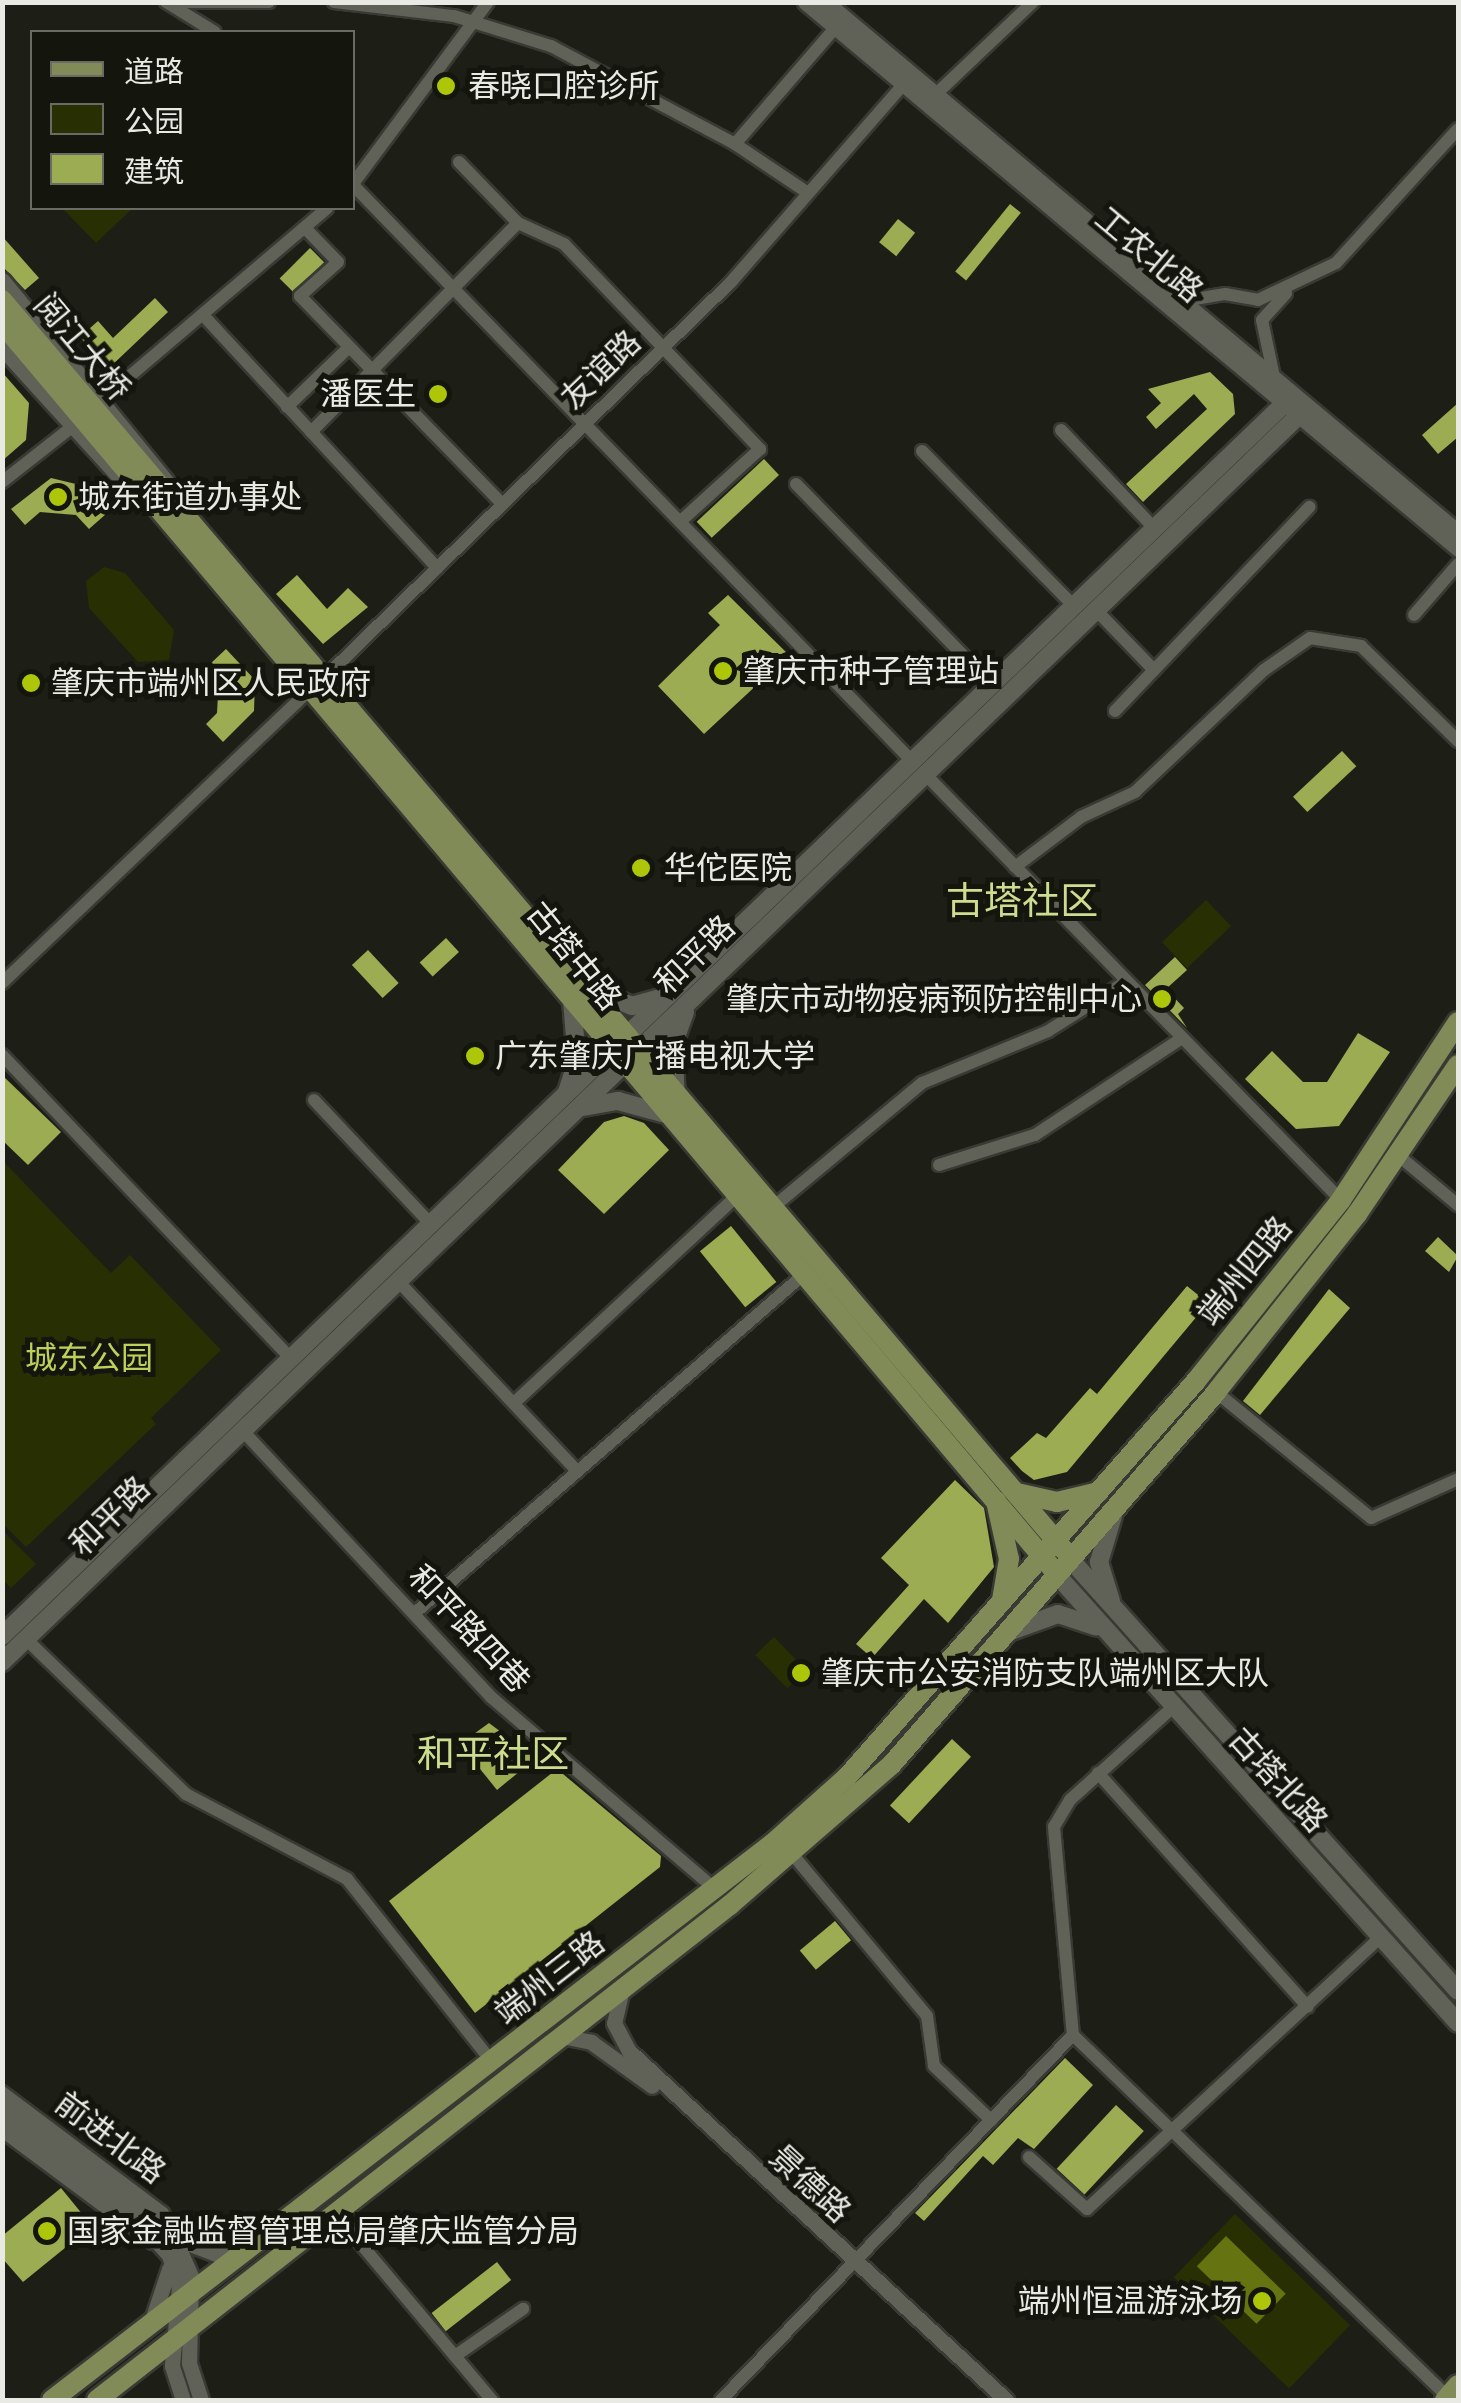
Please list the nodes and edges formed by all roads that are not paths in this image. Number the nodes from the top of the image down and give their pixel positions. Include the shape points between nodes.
1 (166, 2) edge
2 (187, 2) edge
3 (268, 2) edge
4 (334, 2) edge
5 (488, 2) edge
6 (805, 2) edge
7 (826, 2) edge
8 (1034, 2) edge
9 (475, 21) junction
10 (834, 28) junction
11 (212, 30) edge
12 (902, 86) junction
13 (935, 95) junction
14 (1458, 132) edge
15 (736, 144) junction
16 (459, 162) dead end
17 (355, 181) edge
18 (355, 188) edge
19 (808, 193) junction
20 (325, 210) edge
21 (518, 223) junction
22 (305, 228) junction
23 (2, 282) edge
24 (454, 288) junction
25 (1291, 288) junction
26 (2, 300) edge
27 (1183, 301) junction
28 (203, 315) junction
29 (2, 323) edge
30 (2, 346) edge
31 (665, 346) junction
32 (348, 348) junction
33 (370, 371) junction
34 (1276, 382) junction
35 (104, 398) junction
36 (287, 407) junction
37 (1291, 410) junction
38 (586, 423) junction
39 (72, 428) junction
40 (1061, 430) dead end
41 (310, 432) junction
42 (110, 439) junction
43 (922, 451) dead end
44 (2, 482) edge
45 (796, 484) dead end
46 (502, 504) junction
47 (1309, 507) dead end
48 (681, 521) junction
49 (182, 524) junction
50 (1154, 528) junction
51 (1458, 532) edge
52 (1458, 549) edge
53 (1458, 564) edge
54 (437, 568) junction
55 (1074, 606) junction
56 (1097, 610) junction
57 (1414, 616) dead end
58 (1154, 670) junction
59 (316, 685) junction
60 (992, 685) junction
61 (1115, 711) dead end
62 (1458, 742) edge
63 (919, 768) junction
64 (1015, 867) junction
65 (2, 983) edge
66 (1122, 984) junction
67 (581, 994) junction
68 (687, 994) junction
69 (1458, 1022) edge
70 (1179, 1040) junction
71 (627, 1052) junction
72 (2, 1055) edge
73 (1458, 1065) edge
74 (314, 1100) dead end
75 (571, 1104) junction
76 (669, 1106) junction
77 (1400, 1156) junction
78 (938, 1166) dead end
79 (736, 1197) junction
80 (1341, 1200) junction
81 (1458, 1206) edge
82 (772, 1208) junction
83 (432, 1226) junction
84 (803, 1275) junction
85 (398, 1281) junction
86 (1249, 1314) junction
87 (1267, 1328) junction
88 (292, 1359) junction
89 (1216, 1392) junction
90 (514, 1403) junction
91 (943, 1421) junction
92 (242, 1430) junction
93 (578, 1472) junction
94 (1458, 1479) edge
95 (1101, 1492) junction
96 (1017, 1493) junction
97 (996, 1499) junction
98 (1118, 1507) junction
99 (1050, 1550) junction
100 (1064, 1567) junction
101 (1000, 1609) junction
102 (416, 1612) junction
103 (1119, 1619) junction
104 (1101, 1629) junction
105 (1007, 1632) junction
106 (2, 1636) edge
107 (26, 1639) junction
108 (2, 1662) edge
109 (1172, 1708) junction
110 (1098, 1772) junction
111 (792, 1855) junction
112 (715, 1889) junction
113 (1380, 1938) junction
114 (622, 1988) junction
115 (1458, 1991) edge
116 (1308, 2007) junction
117 (1458, 2022) edge
118 (561, 2036) junction
119 (1074, 2036) junction
120 (492, 2062) junction
121 (2, 2092) edge
122 (2, 2104) edge
123 (2, 2120) edge
124 (990, 2120) junction
125 (1166, 2130) junction
126 (2, 2131) edge
127 (1029, 2157) dead end
128 (368, 2174) junction
129 (334, 2212) junction
130 (174, 2237) junction
131 (267, 2240) junction
132 (169, 2255) junction
133 (851, 2265) junction
134 (186, 2298) junction
135 (522, 2309) dead end
136 (185, 2329) junction
137 (119, 2348) junction
138 (456, 2356) junction
139 (128, 2374) junction
140 (1450, 2394) edge
141 (52, 2400) edge
142 (97, 2400) edge
143 (183, 2400) edge
144 (202, 2400) edge
145 (492, 2400) edge
146 (721, 2400) edge
147 (994, 2400) edge
148 (1006, 2400) edge

1 - 11 street
2 - 3 street
4 - 9 street
5 - 9 street
6 - 10 street, 工农北路
7 - 13 street, 工农北路
8 - 13 street
9 - 15 street via 551,46
9 - 17 street
10 - 12 street, 工农北路
10 - 15 street
12 - 19 street, 友谊路
12 - 37 street, 工农北路
13 - 27 street, 工农北路
14 - 25 street via 1353,249
15 - 19 street
16 - 21 street
18 - 24 street
19 - 31 street, 友谊路
20 - 22 street
21 - 24 street
21 - 31 street via 564,244
22 - 28 street
22 - 32 street via 338,262 300,296
23 - 35 main road, 古塔中路
24 - 33 street
24 - 38 street
25 - 27 street via 1258,300 1226,294
25 - 34 street via 1262,320
26 - 42 main road, 阅江大桥
27 - 34 street, 工农北路
28 - 35 street
28 - 36 street
29 - 42 main road, 阅江大桥
30 - 39 main road, 古塔中路
31 - 38 street, 友谊路
31 - 48 street via 760,448
32 - 33 street
32 - 36 street
33 - 41 street
33 - 46 street
34 - 51 street, 工农北路
35 - 49 main road, 古塔中路
36 - 41 street
37 - 50 main road, 和平路
37 - 52 street, 工农北路
37 - 56 main road, 和平路
38 - 46 street, 友谊路
38 - 48 street
39 - 44 street
39 - 49 main road, 古塔中路
40 - 50 street
41 - 54 street
42 - 49 main road, 古塔中路
43 - 55 street
45 - 60 street
46 - 54 street, 友谊路
47 - 58 street
48 - 63 street
49 - 59 main road, 古塔中路
50 - 55 main road, 和平路
53 - 57 street
54 - 59 street, 友谊路
55 - 60 main road, 和平路
56 - 58 street
56 - 63 main road, 和平路
58 - 61 street
59 - 65 street, 友谊路
59 - 67 main road, 古塔中路
60 - 63 main road, 和平路
62 - 64 street via 1361,646 1325,635 1294,644 1135,792 1081,817
63 - 64 street
63 - 68 main road, 和平路
64 - 66 street
66 - 70 street
66 - 82 street via 1048,1031 910,1090
67 - 68 main road via 632,1006
67 - 71 main road, 古塔中路
67 - 75 main road
68 - 71 main road, 和平路
68 - 76 main road via 675,1034
69 - 80 main road, 端州四路
70 - 78 street via 1018,1144
70 - 80 street
71 - 75 main road, 和平路
71 - 76 main road, 古塔中路
72 - 88 street
73 - 77 main road, 端州四路
74 - 83 street
75 - 76 main road
75 - 83 main road, 和平路
75 - 85 main road, 和平路
76 - 79 main road, 古塔中路
76 - 82 main road, 古塔中路
77 - 81 street
77 - 87 main road, 端州四路
79 - 84 main road, 古塔中路
79 - 90 street
80 - 86 main road, 端州四路
82 - 91 main road, 古塔中路
83 - 88 main road, 和平路
84 - 91 main road, 古塔中路
84 - 93 street
85 - 90 street
85 - 92 main road, 和平路
86 - 87 main road
86 - 95 main road, 端州四路
87 - 89 main road, 端州四路
88 - 106 main road, 和平路
89 - 94 street via 1371,1518
89 - 98 main road, 端州四路
90 - 93 street
91 - 96 main road, 古塔中路
91 - 97 main road, 古塔中路
92 - 102 street, 和平路四巷
92 - 107 main road, 和平路
93 - 102 street
95 - 96 main road via 1057,1502
95 - 99 main road, 端州四路
96 - 99 main road, 古塔中路
97 - 99 main road, 古塔中路
97 - 101 main road via 1009,1559
98 - 100 main road, 端州四路
98 - 103 main road via 1099,1562
99 - 100 main road
99 - 101 main road, 端州三路
100 - 103 main road, 古塔北路
100 - 104 main road, 古塔北路
100 - 105 main road, 端州三路
101 - 112 main road, 端州三路 via 847,1776
102 - 112 street, 和平路四巷 via 490,1696
103 - 115 main road, 古塔北路
104 - 105 main road via 1070,1614
104 - 109 main road, 古塔北路
105 - 111 main road, 端州三路 via 892,1764
107 - 108 main road, 和平路
107 - 120 street via 186,1794 347,1880
109 - 110 street
109 - 113 main road, 古塔北路
110 - 116 street
110 - 119 street via 1060,1814 1052,1843
111 - 114 main road, 端州三路
111 - 124 street via 927,2016 934,2066
112 - 120 main road, 端州三路
113 - 116 street
113 - 117 main road, 古塔北路
114 - 118 main road, 端州三路
114 - 133 street, 景德路 via 614,2022 629,2052
116 - 125 street
118 - 128 main road, 端州三路
118 - 133 street, 景德路 via 620,2059
119 - 124 street
119 - 125 street
120 - 128 main road, 端州三路
121 - 130 street, 前进北路 via 163,2213
122 - 130 street, 前进北路
123 - 132 street, 前进北路 via 138,2220
124 - 133 street
125 - 127 street via 1086,2209
125 - 140 street
126 - 132 street, 前进北路
128 - 129 main road, 端州三路
128 - 131 main road, 端州三路
129 - 136 main road, 端州三路
129 - 138 street
130 - 131 street via 216,2254
130 - 134 street, 前进北路
131 - 134 main road, 端州三路
132 - 134 street, 前进北路
132 - 137 street via 164,2300
133 - 146 street
133 - 147 street, 景德路
133 - 148 street, 景德路
134 - 136 street, 前进北路
134 - 137 main road, 端州三路
135 - 138 street
136 - 139 main road, 端州三路
136 - 143 street via 172,2366
136 - 144 street
137 - 139 main road
137 - 141 main road, 端州三路
138 - 145 street
139 - 142 main road, 端州三路

